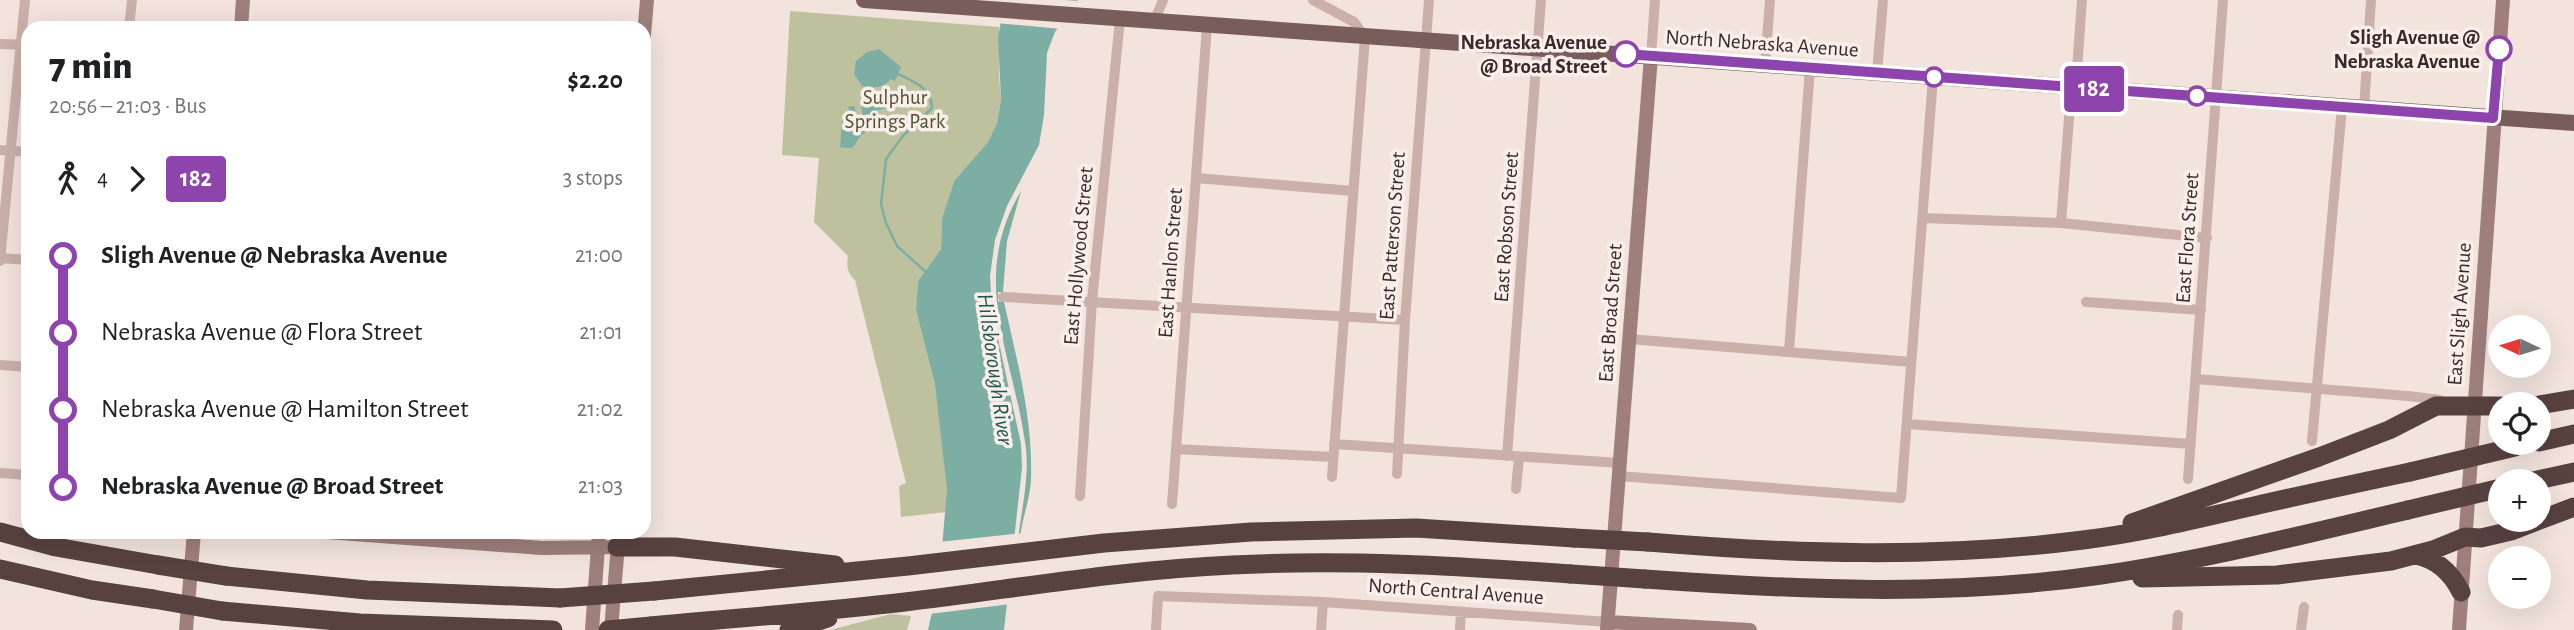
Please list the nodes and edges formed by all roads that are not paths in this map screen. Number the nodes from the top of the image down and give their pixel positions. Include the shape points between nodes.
1 (24, 0) edge
2 (132, 0) edge
3 (243, 0) edge
4 (647, 0) edge
5 (864, 0) edge
6 (1163, 0) edge
7 (1313, 0) edge
8 (1429, 0) edge
9 (1541, 0) edge
10 (1655, 0) edge
11 (1770, 0) edge
12 (1882, 0) edge
13 (2082, 0) edge
14 (2223, 0) edge
15 (2371, 0) edge
16 (2503, 0) edge
17 (923, 2) edge
18 (1120, 19) junction
19 (24, 21) edge
20 (130, 21) edge
21 (242, 21) edge
22 (645, 21) edge
23 (1154, 22) junction
24 (1208, 26) junction
25 (1365, 37) junction
26 (1427, 41) junction
27 (0, 44) edge
28 (21, 45) edge
29 (1539, 48) junction
30 (1651, 56) junction
31 (21, 62) edge
32 (1765, 65) junction
33 (1810, 68) junction
34 (1877, 73) junction
35 (1933, 77) junction
36 (2074, 87) junction
37 (2216, 97) junction
38 (2342, 107) junction
39 (2364, 109) junction
40 (2493, 118) junction
41 (2574, 123) edge
42 (5, 151) edge
43 (1196, 178) junction
44 (1353, 191) junction
45 (1922, 218) junction
46 (2061, 223) junction
47 (2207, 238) junction
48 (0, 259) edge
49 (21, 260) edge
50 (1003, 297) dead end
51 (1092, 301) junction
52 (2086, 302) dead end
53 (1185, 307) junction
54 (2201, 310) junction
55 (1342, 318) junction
56 (1405, 320) junction
57 (1629, 339) junction
58 (1789, 351) junction
59 (1911, 362) junction
60 (0, 365) edge
61 (21, 366) edge
62 (2196, 379) junction
63 (2316, 390) junction
64 (2574, 399) edge
65 (2551, 403) edge
66 (2474, 405) junction
67 (2488, 406) edge
68 (1907, 424) junction
69 (2574, 434) edge
70 (2551, 439) edge
71 (2312, 441) dead end
72 (1334, 444) junction
73 (2191, 444) junction
74 (1399, 449) junction
75 (1176, 450) junction
76 (2488, 453) edge
77 (1513, 456) junction
78 (1333, 457) junction
79 (1620, 469) junction
80 (0, 472) edge
81 (2574, 472) edge
82 (21, 474) edge
83 (1398, 474) dead end
84 (1332, 477) dead end
85 (2551, 477) edge
86 (2188, 479) dead end
87 (1516, 489) dead end
88 (2488, 491) edge
89 (1080, 496) dead end
90 (1172, 504) dead end
91 (2574, 507) edge
92 (0, 532) edge
93 (651, 536) edge
94 (2465, 537) junction
95 (21, 538) edge
96 (26, 539) edge
97 (193, 539) edge
98 (420, 539) edge
99 (2082, 540) junction
100 (611, 542) edge
101 (675, 547) junction
102 (2414, 555) junction
103 (0, 569) edge
104 (874, 570) junction
105 (2099, 575) junction
106 (2461, 592) junction
107 (1323, 602) junction
108 (864, 606) junction
109 (2304, 607) dead end
110 (1461, 612) junction
111 (2178, 615) dead end
112 (1607, 626) edge
113 (186, 630) edge
114 (553, 630) edge
115 (592, 630) edge
116 (609, 630) edge
117 (789, 630) edge
118 (1156, 630) edge
119 (1321, 630) edge
120 (1460, 630) edge
121 (1750, 630) edge
122 (2177, 630) edge
123 (2301, 630) edge
124 (2459, 630) edge

1 - 19 street
2 - 20 street
3 - 21 street
4 - 22 street
5 - 17 main road, North Nebraska Avenue
6 - 23 street
7 - 25 street via 1354,22
8 - 26 street, East Patterson Street
9 - 29 street, East Robson Street
10 - 30 street, East Broad Street
11 - 32 street
12 - 34 street
13 - 36 street
14 - 37 street, East Flora Street
15 - 39 street
16 - 40 street, East Sligh Avenue
17 - 18 main road, North Nebraska Avenue
18 - 23 main road, North Nebraska Avenue
18 - 51 street, East Hollywood Street
23 - 24 main road, North Nebraska Avenue
24 - 25 main road, North Nebraska Avenue
24 - 43 street, East Hanlon Street
25 - 26 main road, North Nebraska Avenue
25 - 44 street
26 - 29 main road, North Nebraska Avenue
26 - 56 street, East Patterson Street
27 - 28 street
29 - 30 main road, North Nebraska Avenue
29 - 77 street, East Robson Street
30 - 32 main road, North Nebraska Avenue
30 - 57 street, East Broad Street
31 - 42 street
32 - 33 main road, North Nebraska Avenue
33 - 34 main road, North Nebraska Avenue
33 - 58 street
34 - 35 main road, North Nebraska Avenue
35 - 36 main road, North Nebraska Avenue
35 - 45 street
36 - 37 main road, North Nebraska Avenue
36 - 46 street
37 - 38 main road, North Nebraska Avenue
37 - 47 street, East Flora Street
38 - 39 main road, North Nebraska Avenue
38 - 63 street
39 - 40 main road, North Nebraska Avenue
40 - 41 main road, North Nebraska Avenue
40 - 66 street, East Sligh Avenue
42 - 48 street
43 - 44 street
43 - 53 street, East Hanlon Street
44 - 55 street
45 - 46 street
45 - 59 street
46 - 47 street
47 - 54 street, East Flora Street
48 - 49 street
50 - 51 street
51 - 53 street
51 - 89 street, East Hollywood Street
52 - 54 street
53 - 55 street
53 - 75 street, East Hanlon Street
54 - 62 street, East Flora Street
55 - 56 street
55 - 72 street
56 - 74 street, East Patterson Street
57 - 58 street
57 - 79 street, East Broad Street
58 - 59 street
59 - 68 street
60 - 61 street
62 - 63 street
62 - 73 street, East Flora Street
63 - 66 street
63 - 71 street
64 - 65 highway
66 - 67 highway
66 - 94 street, East Sligh Avenue
66 - 99 highway via 2436,406 2319,457
68 - 73 street
68 - 79 street via 1901,498
69 - 70 highway
72 - 74 street
72 - 78 street
73 - 86 street, East Flora Street
74 - 77 street
74 - 83 street, East Patterson Street
75 - 78 street
75 - 90 street, East Hanlon Street
76 - 99 highway, bridge via 2166,527
77 - 79 street
77 - 87 street, East Robson Street
78 - 84 street
79 - 112 street, East Broad Street
80 - 82 street
81 - 85 highway
88 - 105 highway, bridge via 2245,548
91 - 94 highway via 2511,531
92 - 95 highway, bridge
93 - 101 highway
94 - 102 highway
94 - 106 street, East Sligh Avenue
96 - 104 highway, bridge via 226,576 367,590 560,598
97 - 113 street
98 - 100 street via 542,548
99 - 104 highway, bridge via 1881,555 1416,528 1251,532
100 - 101 highway
100 - 115 street
100 - 116 street
101 - 104 highway
102 - 105 highway via 2277,575
102 - 106 highway via 2440,564
103 - 114 highway, bridge via 92,590 222,611 360,623
105 - 108 highway, bridge via 1986,587 1867,591 1462,566 1296,562 1120,573
106 - 124 street, East Sligh Avenue
107 - 110 street, North Central Avenue
107 - 118 street, North Central Avenue via 1158,596
107 - 119 street
108 - 116 highway, bridge
108 - 117 highway
109 - 123 street
110 - 112 street, North Central Avenue
110 - 120 street
111 - 122 street
112 - 121 street, North Central Avenue

